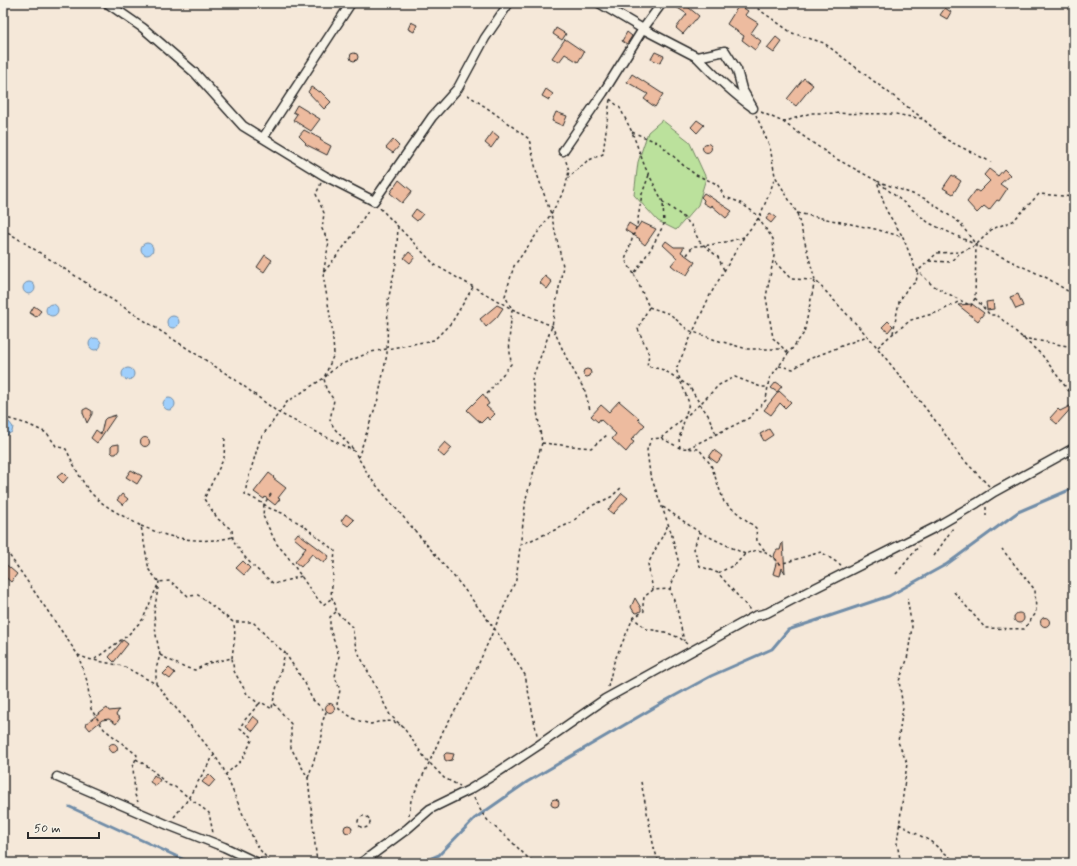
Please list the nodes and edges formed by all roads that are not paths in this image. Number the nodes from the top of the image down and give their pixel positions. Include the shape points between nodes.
1 (107, 3) edge
2 (351, 3) edge
3 (509, 3) edge
4 (599, 3) edge
5 (662, 3) edge
6 (643, 30) junction
7 (697, 57) junction
8 (263, 138) junction
9 (563, 150) road end
10 (1074, 448) edge
11 (57, 777) dead end
12 (258, 863) edge
13 (361, 863) edge

1 - 8 street via 143,28 194,73 243,126
2 - 8 street
3 - 8 street via 485,38 458,88 432,117 374,201 325,176
4 - 6 street
5 - 6 street
6 - 7 street
6 - 9 street
7 - 7 street via 735,95 753,108 742,89 737,70 725,51
10 - 13 street via 934,528 767,613 755,616 605,699 469,790 430,809
11 - 12 street

